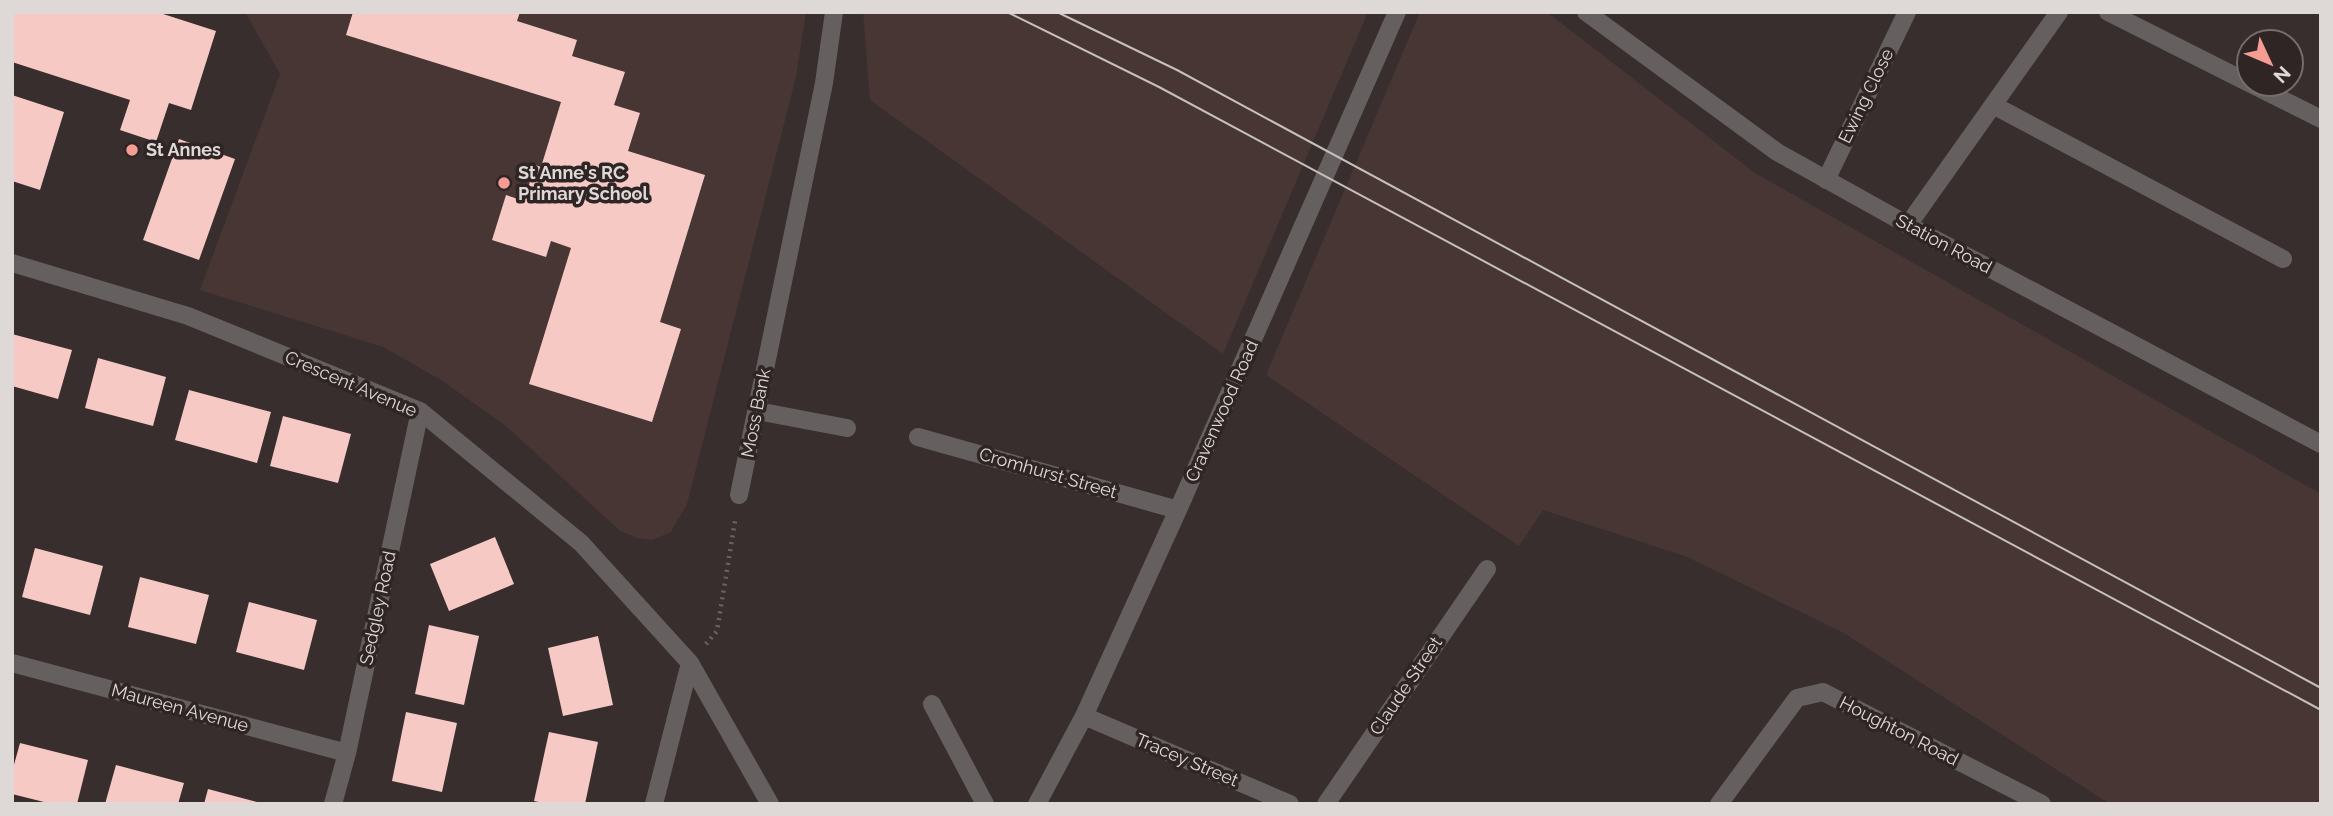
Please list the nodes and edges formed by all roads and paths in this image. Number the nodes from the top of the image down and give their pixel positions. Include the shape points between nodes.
1 (834, 12) edge
2 (1397, 12) edge
3 (1586, 12) edge
4 (1907, 12) edge
5 (2059, 12) edge
6 (2108, 12) edge
7 (2235, 76) edge
8 (2278, 98) edge
9 (1993, 106) junction
10 (2321, 119) edge
11 (1826, 180) junction
12 (1908, 225) junction
13 (2283, 259) dead end
14 (12, 263) edge
15 (420, 411) junction
16 (757, 411) junction
17 (847, 428) dead end
18 (918, 437) dead end
19 (2321, 444) edge
20 (739, 495) joint
21 (1178, 510) junction
22 (1487, 569) dead end
23 (12, 663) edge
24 (690, 663) junction
25 (932, 704) dead end
26 (1084, 716) junction
27 (347, 753) junction
28 (333, 804) edge
29 (654, 804) edge
30 (770, 804) edge
31 (985, 804) edge
32 (1037, 804) edge
33 (1290, 804) edge
34 (1326, 804) edge
35 (1719, 804) edge
36 (2042, 804) edge

1 - 16 street, Moss Bank via 824,83
2 - 21 street, Cravenwood Road
3 - 11 street, Station Road via 1777,152
4 - 11 street, Ewing Close
5 - 9 street
6 - 7 street
8 - 10 street
9 - 12 street
9 - 13 street
11 - 12 street, Station Road
12 - 19 street, Station Road
14 - 15 street, Crescent Avenue via 188,316
15 - 24 street, Crescent Avenue via 581,543
15 - 27 street, Sedgley Road
16 - 17 street
16 - 20 street, Moss Bank
18 - 21 street, Cromhurst Street
20 - 24 path via 717,631
21 - 26 street, Cravenwood Road
22 - 34 street, Claude Street
23 - 27 street, Maureen Avenue
24 - 29 street
24 - 30 street, Crescent Avenue
25 - 31 street
26 - 32 street, Cravenwood Road
26 - 33 street, Tracey Street
27 - 28 street, Sedgley Road
35 - 36 street, Houghton Road via 1797,698 1823,692

